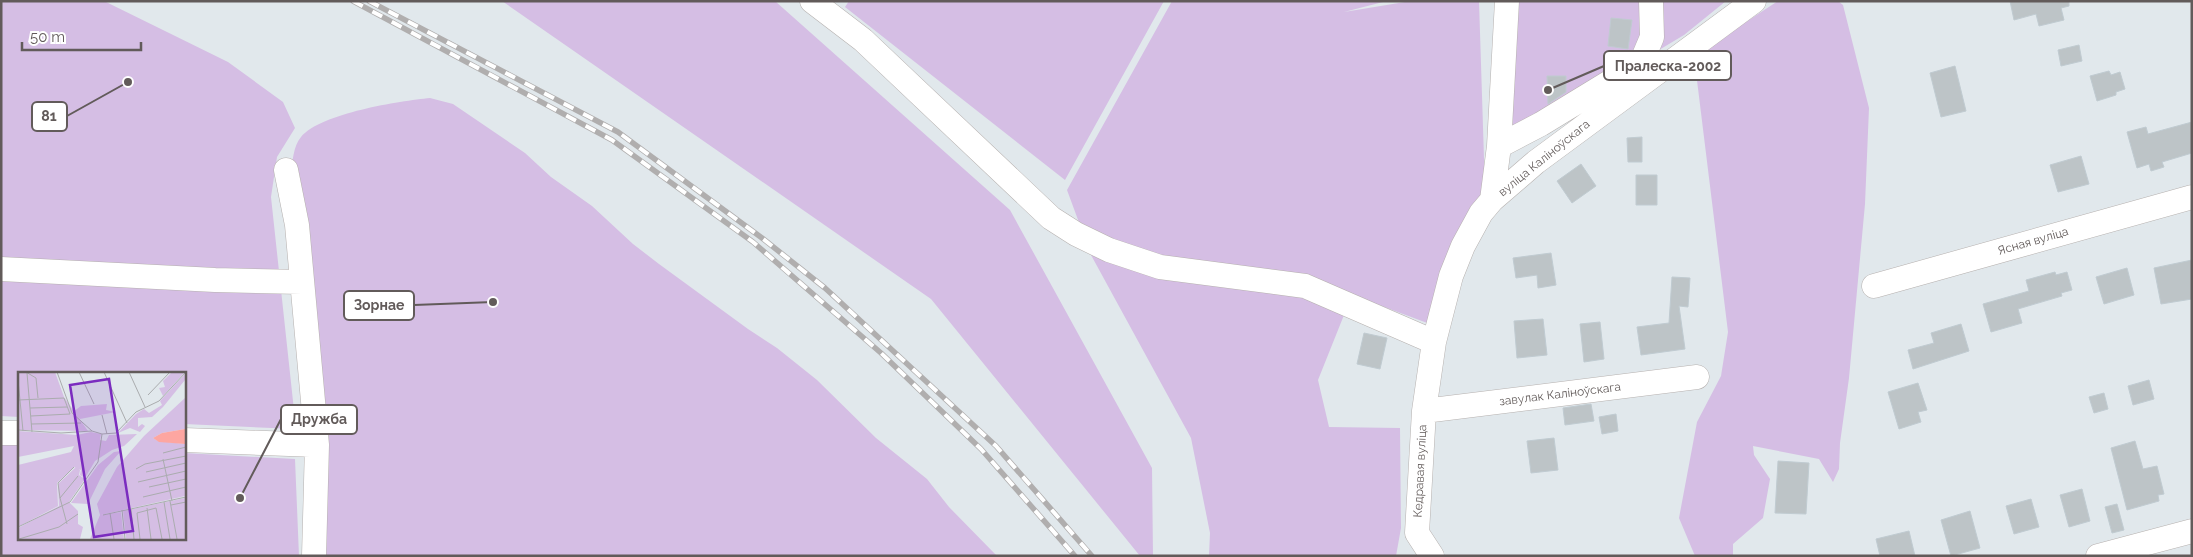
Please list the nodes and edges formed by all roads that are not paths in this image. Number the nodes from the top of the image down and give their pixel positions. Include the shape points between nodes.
1 (812, 1) edge
2 (1507, 1) edge
3 (1651, 1) edge
4 (1754, 1) edge
5 (1499, 146) junction
6 (286, 170) dead end
7 (2192, 197) edge
8 (1492, 200) junction
9 (1, 269) edge
10 (302, 282) junction
11 (1874, 286) dead end
12 (1434, 342) junction
13 (1697, 376) dead end
14 (1424, 412) junction
15 (1, 433) edge
16 (18, 433) edge
17 (185, 440) edge
18 (317, 445) junction
19 (2192, 531) edge
20 (314, 556) edge
21 (1432, 556) edge
22 (2098, 556) edge

1 - 12 street via 863,40 1051,218 1076,234 1109,250 1160,267 1305,286
2 - 5 street
3 - 5 street via 1652,38 1641,63
4 - 8 street, вуліца Каліноўскага via 1536,162
5 - 8 street
6 - 10 street via 298,224
7 - 11 street, Ясная вуліца
8 - 12 street, вуліца Каліноўскага via 1463,246 1451,276
9 - 10 street
10 - 18 street
12 - 14 street, вуліца Каліноўскага
13 - 14 street, завулак Каліноўскага
14 - 21 street, Кедравая вуліца via 1417,533
15 - 16 street
17 - 18 street
18 - 20 street
19 - 22 street

